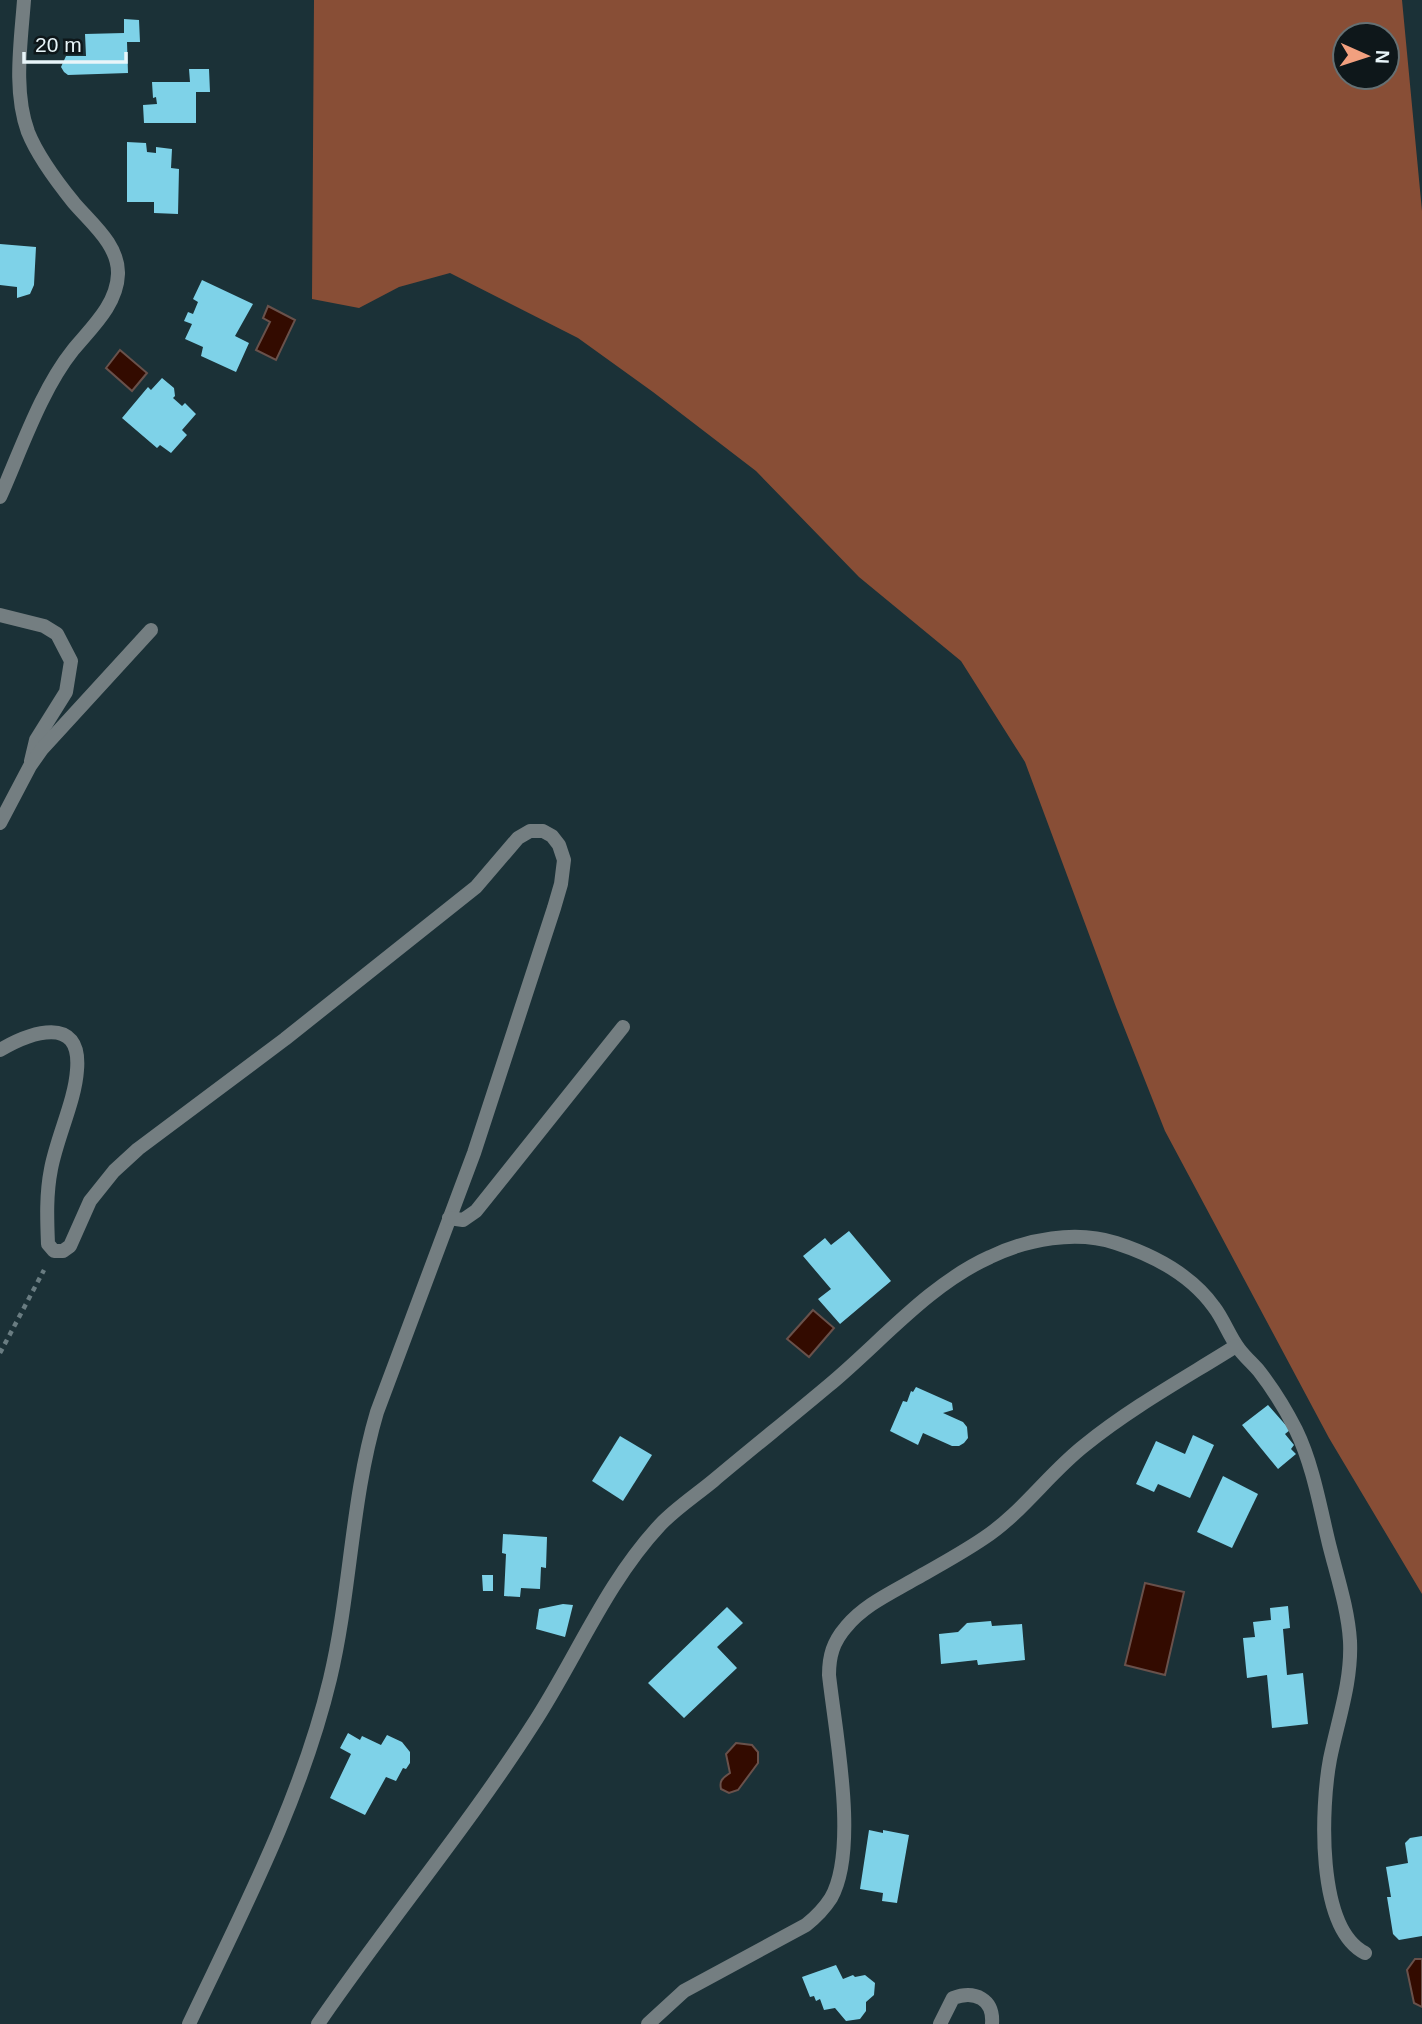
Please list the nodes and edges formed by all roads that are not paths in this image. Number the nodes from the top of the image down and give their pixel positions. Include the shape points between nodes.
1 (24, 0) edge
2 (0, 497) edge
3 (0, 615) edge
4 (151, 630) dead end
5 (30, 766) junction
6 (0, 823) edge
7 (623, 1027) dead end
8 (0, 1050) edge
9 (449, 1218) junction
10 (1236, 1346) junction
11 (1366, 1953) dead end
12 (190, 2024) edge
13 (318, 2024) edge
14 (648, 2024) edge
15 (940, 2024) edge
16 (992, 2024) edge

1 - 2 lane via 21,94 28,131 37,152 109,245 118,275 110,302 52,381
3 - 5 lane via 57,634 71,661 66,692 36,740
4 - 5 lane
5 - 6 lane
7 - 9 lane via 476,1211 463,1220
8 - 9 lane via 48,1031 60,1032 75,1048 77,1072 47,1202 48,1244 54,1251 63,1251 70,1246 90,1201 138,1149 476,887 518,838 530,831 543,831 559,845 564,860 561,884 539,961
9 - 12 lane via 365,1451 330,1679 309,1749 247,1903
10 - 11 lane via 1260,1372 1298,1435 1345,1608 1348,1674 1329,1763 1325,1849 1332,1908 1352,1946
10 - 13 lane via 1212,1303 1196,1286 1154,1258 1110,1241 1064,1237 1015,1246 954,1277 661,1524 614,1581 532,1726
10 - 14 lane via 1082,1447 985,1538 864,1610 847,1625 829,1659 844,1806 843,1854 832,1896 806,1925 684,1991
15 - 16 lane via 953,1998 965,1994 989,2004

